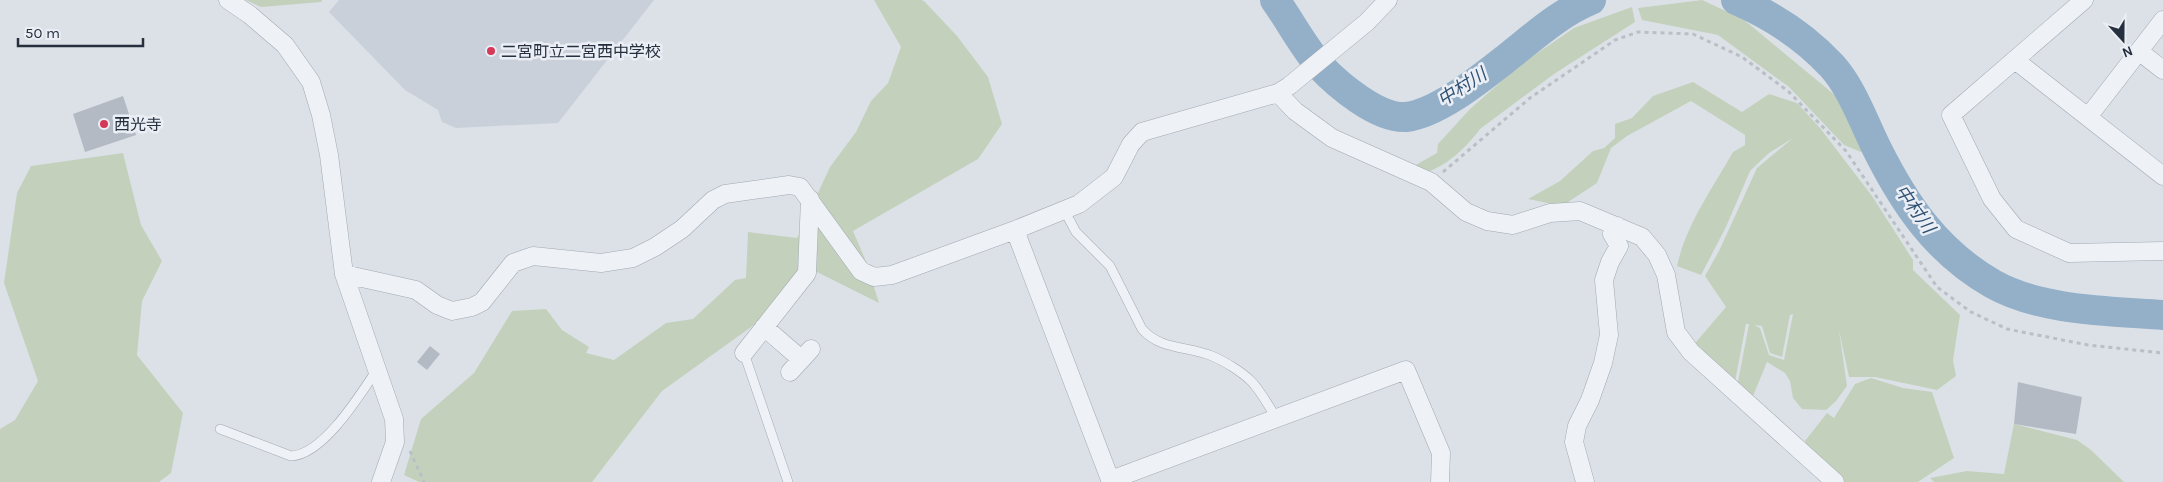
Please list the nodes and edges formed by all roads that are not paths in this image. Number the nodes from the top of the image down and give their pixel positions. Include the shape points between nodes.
1 (228, 0) edge
2 (1388, 0) edge
3 (2084, 0) edge
4 (2163, 20) edge
5 (2140, 52) junction
6 (2015, 60) junction
7 (2163, 70) edge
8 (1284, 89) junction
9 (2088, 116) junction
10 (2163, 176) edge
11 (810, 199) junction
12 (1064, 210) junction
13 (1618, 226) junction
14 (1015, 230) junction
15 (2163, 251) edge
16 (344, 274) junction
17 (764, 326) junction
18 (744, 353) joint
19 (801, 360) dead end
20 (378, 368) junction
21 (1277, 419) junction
22 (220, 429) dead end
23 (1111, 481) edge
24 (381, 482) edge
25 (788, 482) edge
26 (1440, 482) edge
27 (1586, 482) edge
28 (1835, 482) edge

1 - 16 street via 250,14 285,45 311,82 329,154
2 - 8 street via 1339,46
3 - 6 street
4 - 5 street
5 - 7 street
5 - 9 street
6 - 9 street
6 - 15 street via 1952,115 1992,199 2016,229 2069,252
8 - 12 street via 1142,132 1131,144 1114,177 1079,204
8 - 13 street via 1295,111 1332,138 1431,182 1466,212 1487,221 1514,225 1550,213 1580,211
9 - 10 street
11 - 14 street via 861,271 874,277 892,275
11 - 16 street via 800,187 789,185 725,194 655,247 620,262 601,264 533,256 518,259 482,302 462,310 444,308 416,290
11 - 17 street via 807,273
12 - 14 street
12 - 21 lane via 1076,232 1110,266 1149,337 1212,356 1233,369 1251,381
13 - 27 street via 1612,234 1619,246 1604,280 1609,335 1603,363 1577,426 1574,442
13 - 28 street via 1642,237 1657,255 1666,275 1676,332 1691,352
14 - 23 street
16 - 20 street
17 - 18 street
17 - 19 street
18 - 25 lane
20 - 22 lane via 348,415 309,451 300,455 291,456
20 - 24 street via 396,431
21 - 23 street
21 - 26 street via 1406,370 1441,453

